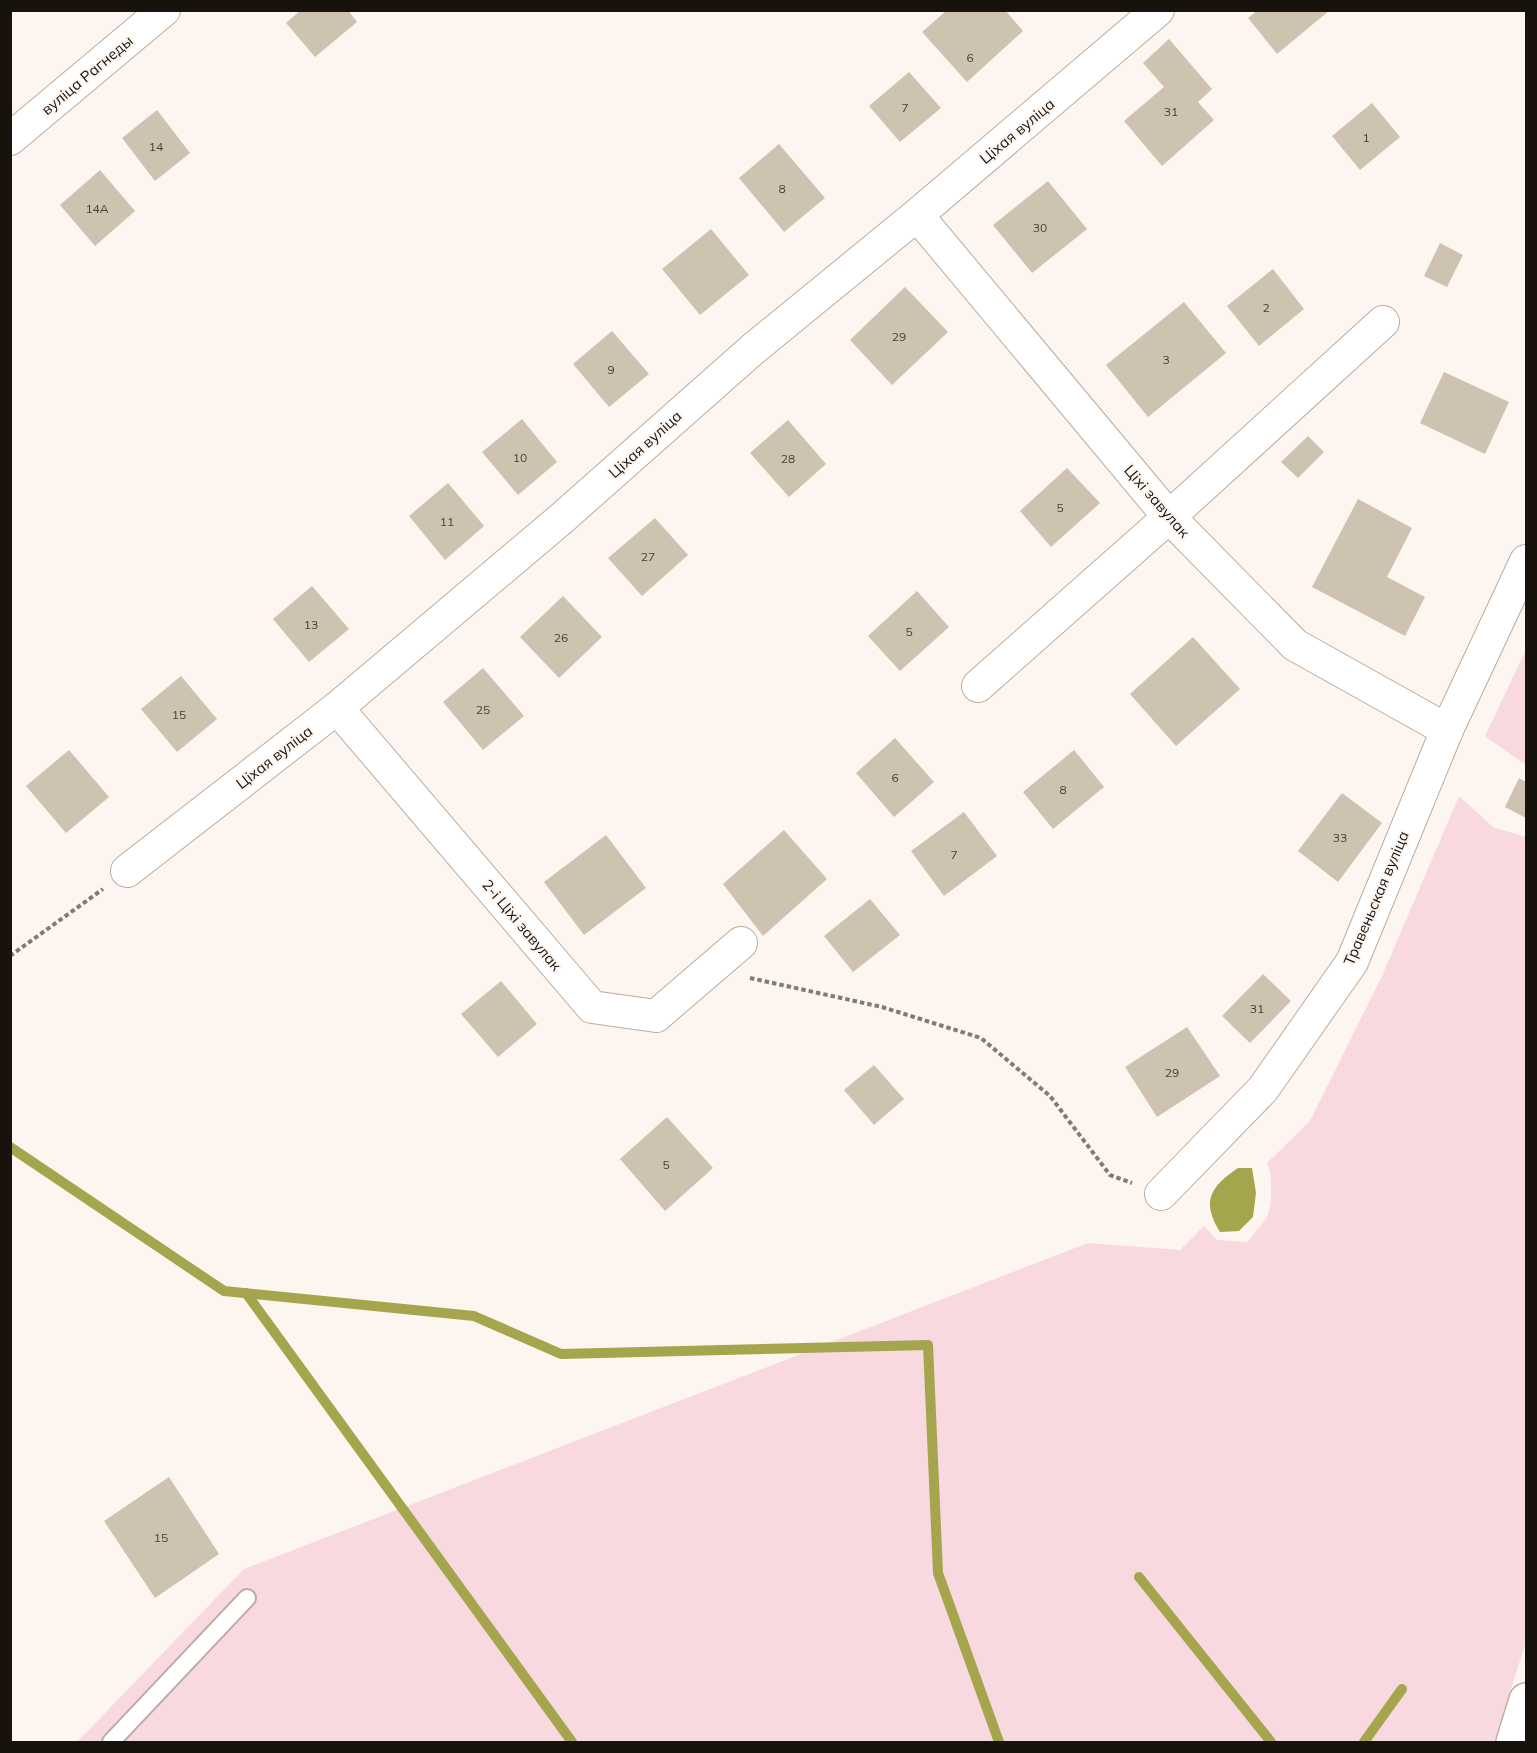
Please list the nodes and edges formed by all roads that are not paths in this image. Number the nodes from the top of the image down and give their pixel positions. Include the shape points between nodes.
1 (164, 10) edge
2 (1158, 10) edge
3 (10, 139) edge
4 (917, 215) junction
5 (1383, 322) dead end
6 (1169, 517) junction
7 (1527, 561) edge
8 (978, 686) dead end
9 (337, 708) junction
10 (1447, 730) junction
11 (128, 871) road end
12 (741, 943) dead end
13 (1161, 1194) road end
14 (247, 1598) dead end
15 (1527, 1700) edge
16 (111, 1743) edge
17 (1513, 1743) edge

1 - 3 street, вуліца Рагнеды
2 - 4 street, Ціхая вуліца
4 - 6 street, Ціхі завулак
4 - 9 street, Ціхая вуліца via 753,349 561,519
5 - 6 street
6 - 8 street
6 - 10 street, Ціхі завулак via 1295,645
7 - 10 street, Травеньская вуліца
9 - 11 street, Ціхая вуліца
9 - 12 street, 2-і Ціхі завулак via 592,1007 656,1016
10 - 13 street, Травеньская вуліца via 1352,962 1263,1089
14 - 16 lane
15 - 17 main road

